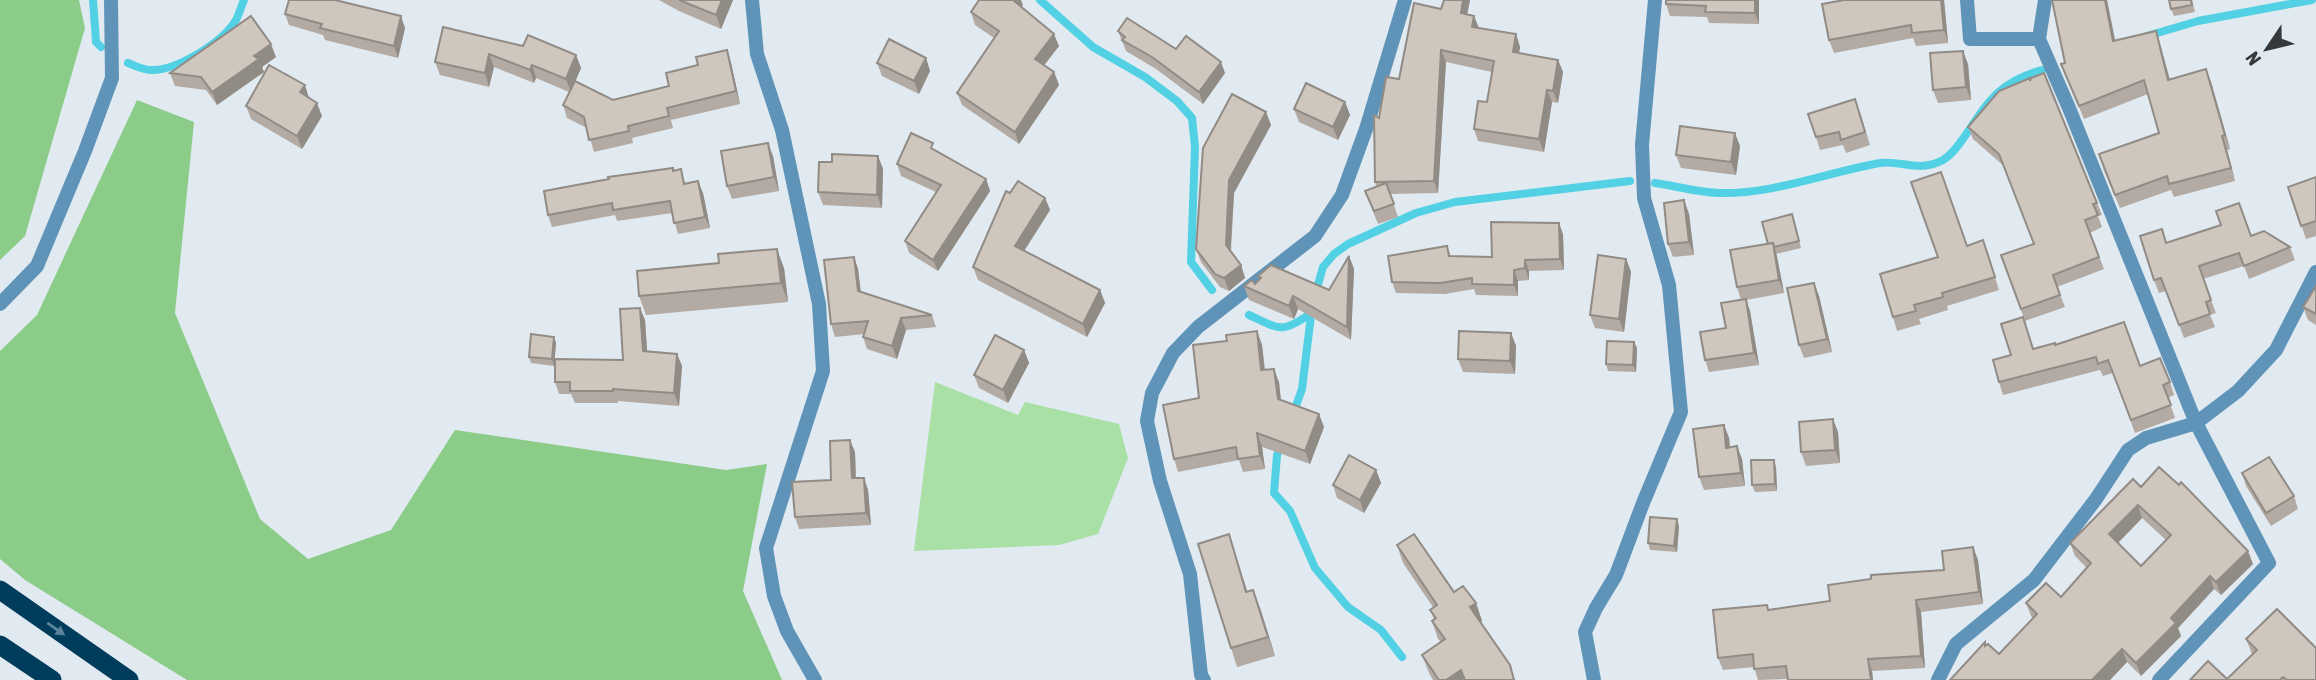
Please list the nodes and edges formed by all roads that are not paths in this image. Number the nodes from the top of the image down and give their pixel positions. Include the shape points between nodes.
1 (111, 0) edge
2 (752, 0) edge
3 (1405, 0) edge
4 (1654, 0) edge
5 (1967, 0) edge
6 (2045, 0) edge
7 (2039, 39) junction
8 (2316, 272) edge
9 (0, 304) edge
10 (2196, 423) junction
11 (0, 590) edge
12 (0, 645) edge
13 (52, 680) edge
14 (129, 680) edge
15 (815, 680) edge
16 (1204, 680) edge
17 (1594, 680) edge
18 (1938, 680) edge
19 (2159, 680) edge

1 - 9 street via 112,78 108,90 37,266
2 - 15 street via 757,54 782,130 818,304 824,371 766,548 774,596
3 - 16 street via 1342,195 1315,236 1198,327 1173,353 1152,393 1147,421 1160,481 1190,575
4 - 17 street via 1642,145 1644,198 1670,285 1681,412 1616,575 1585,632
5 - 7 street via 1970,39
6 - 7 street
7 - 10 street
8 - 10 street via 2276,350 2238,391
10 - 18 street via 2146,438 2128,450 2034,580 1956,644
10 - 19 street via 2269,563
11 -> 14 highway
12 - 13 highway

